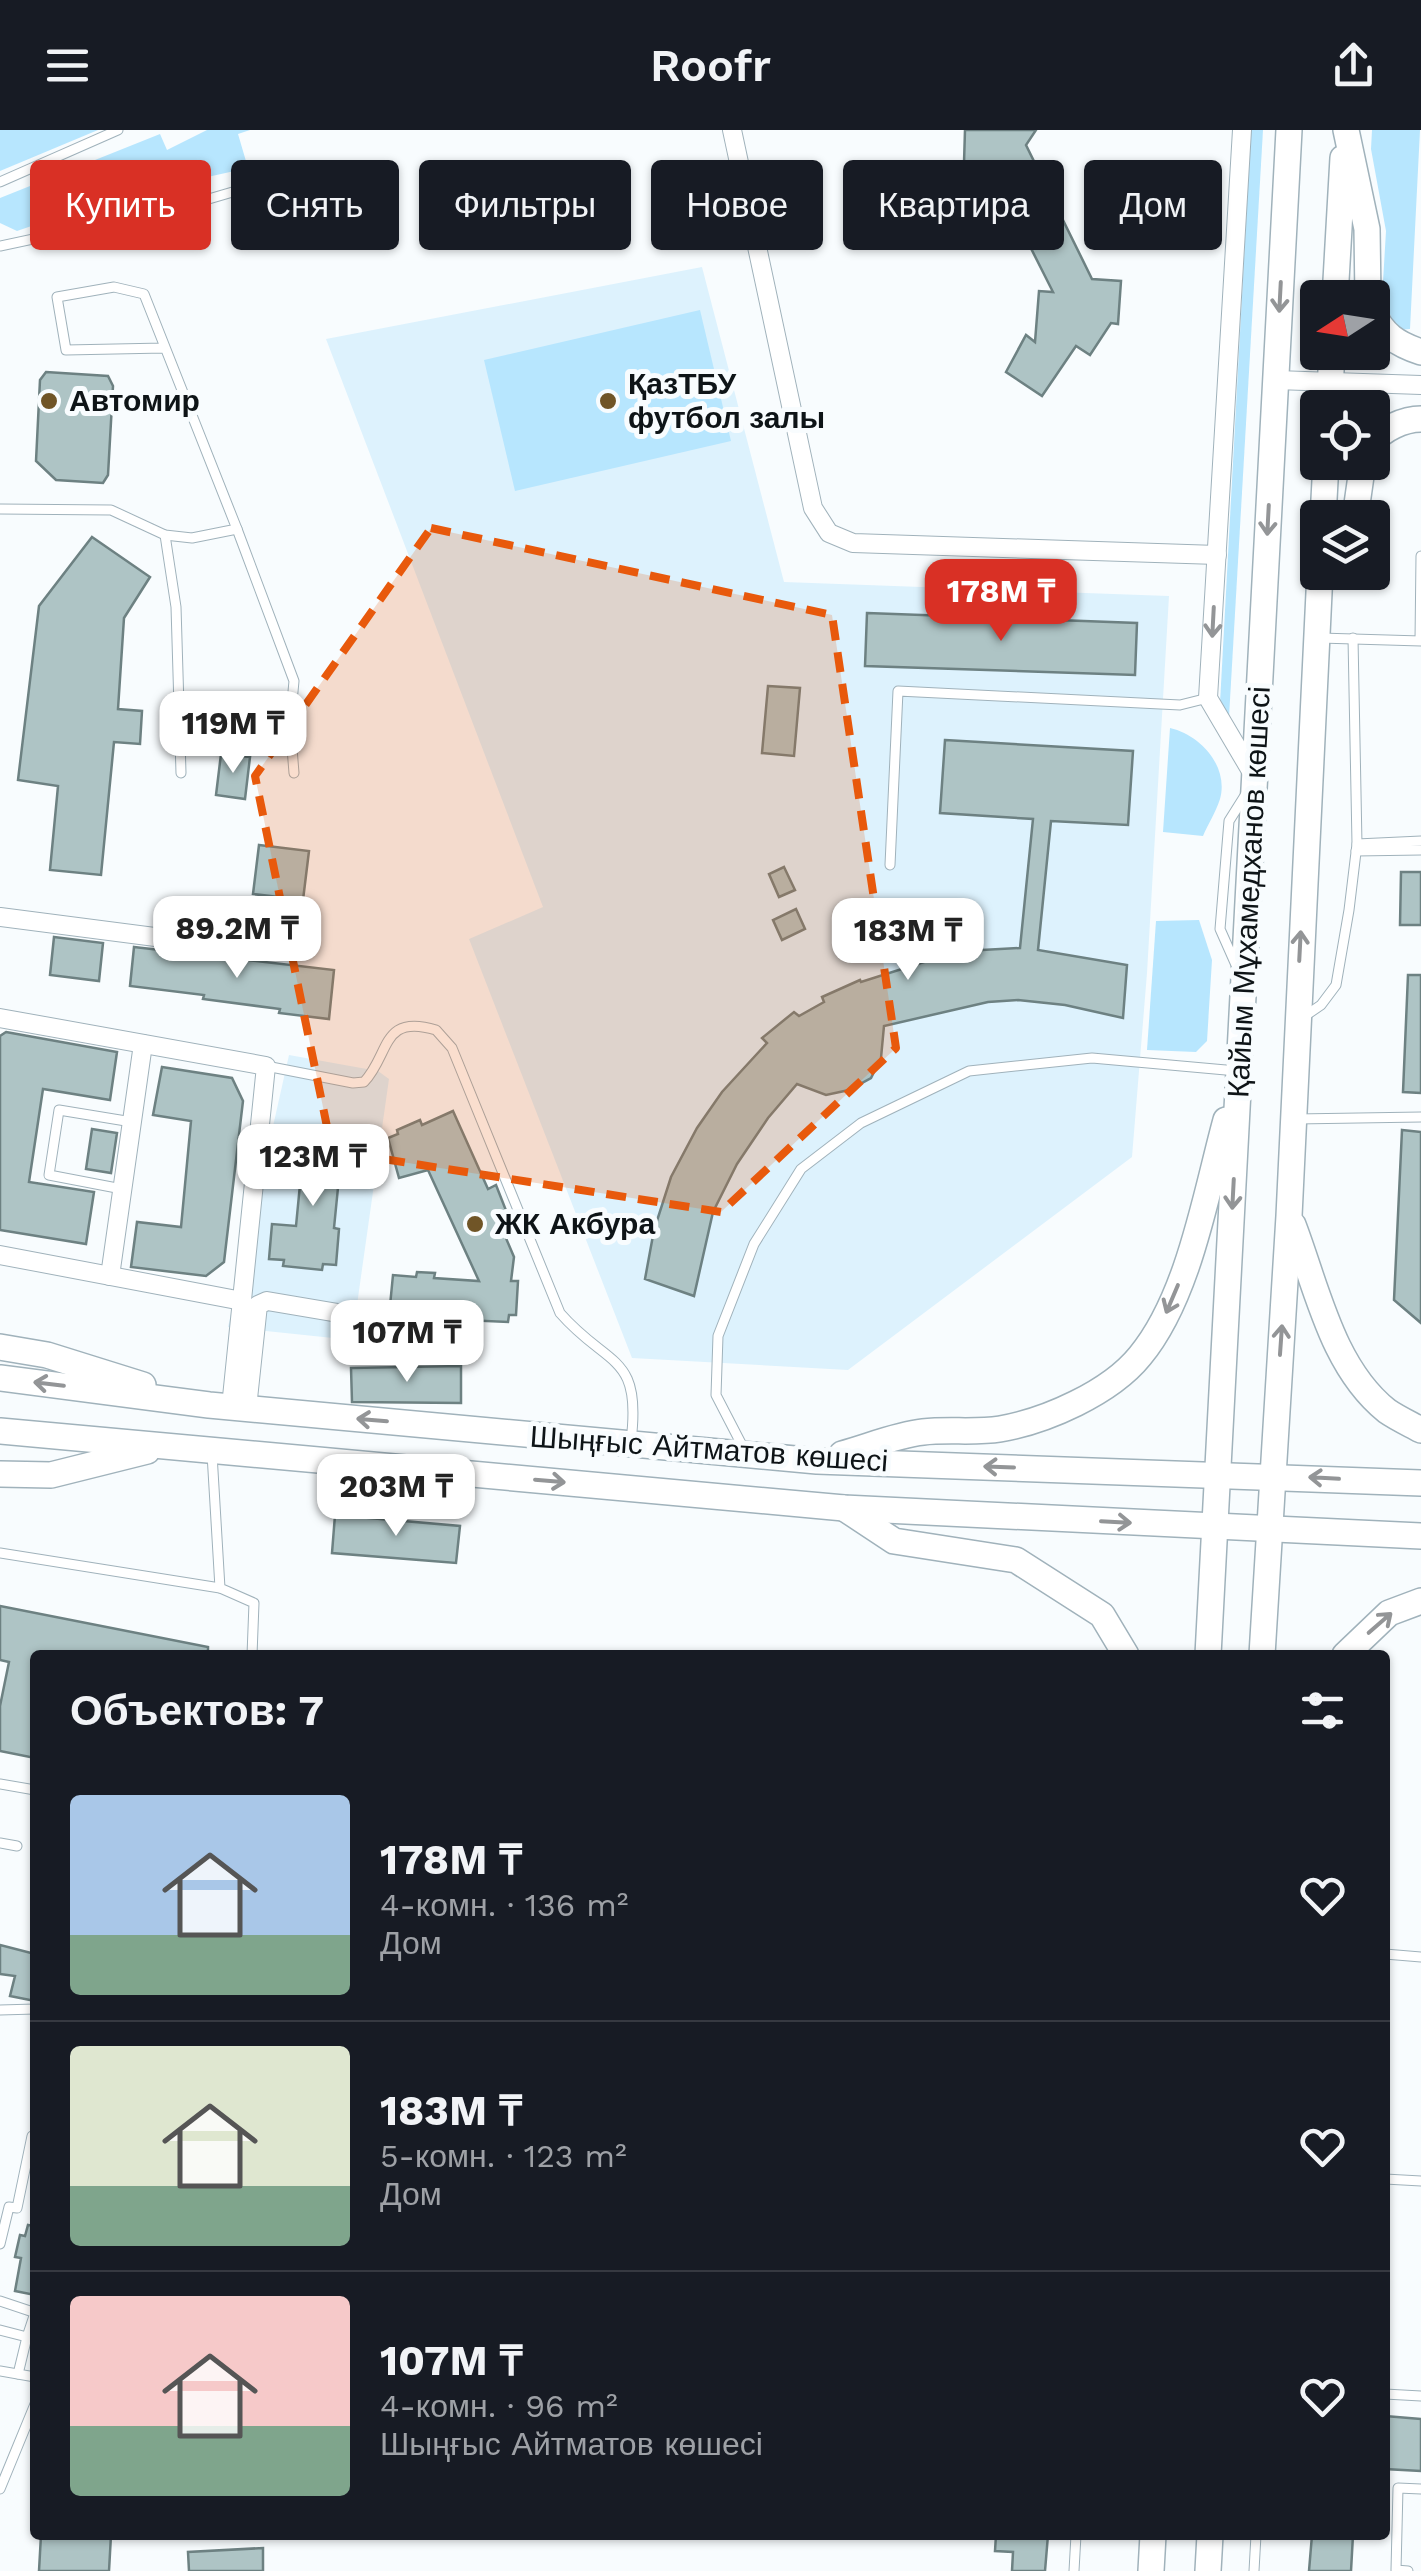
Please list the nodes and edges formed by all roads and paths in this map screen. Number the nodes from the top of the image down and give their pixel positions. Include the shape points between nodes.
1 (118, 130) edge
2 (732, 130) edge
3 (1242, 130) edge
4 (1289, 130) edge
5 (1345, 130) edge
6 (0, 182) edge
7 (231, 193) edge
8 (0, 246) edge
9 (1336, 280) edge
10 (1367, 280) edge
11 (1390, 337) edge
12 (164, 348) junction
13 (1421, 352) edge
14 (1276, 380) junction
15 (1421, 385) edge
16 (1312, 390) edge
17 (1376, 390) edge
18 (1421, 419) edge
19 (1390, 428) edge
20 (0, 509) edge
21 (236, 529) junction
22 (165, 535) junction
23 (1217, 555) junction
24 (1421, 556) edge
25 (1319, 590) edge
26 (1332, 590) edge
27 (1317, 638) junction
28 (1353, 638) junction
29 (1420, 640) edge
30 (1208, 698) junction
31 (181, 773) dead end
32 (294, 773) dead end
33 (1255, 779) junction
34 (1421, 841) edge
35 (1356, 847) junction
36 (1421, 850) edge
37 (890, 865) dead end
38 (0, 916) edge
39 (256, 950) dead end
40 (0, 1018) edge
41 (1296, 1022) junction
42 (144, 1044) junction
43 (266, 1066) junction
44 (1239, 1072) junction
45 (1421, 1117) edge
46 (1293, 1119) junction
47 (132, 1122) junction
48 (122, 1189) junction
49 (1289, 1216) junction
50 (0, 1254) edge
51 (110, 1276) junction
52 (242, 1302) junction
53 (338, 1313) dead end
54 (0, 1347) edge
55 (0, 1378) edge
56 (229, 1407) junction
57 (0, 1430) edge
58 (1421, 1430) edge
59 (631, 1444) junction
60 (166, 1446) junction
61 (212, 1451) junction
62 (746, 1453) junction
63 (817, 1460) junction
64 (0, 1474) edge
65 (1218, 1474) junction
66 (1272, 1476) junction
67 (1421, 1483) edge
68 (844, 1508) junction
69 (1215, 1527) junction
70 (1269, 1528) junction
71 (1421, 1536) edge
72 (0, 1553) edge
73 (220, 1588) junction
74 (1421, 1601) edge
75 (252, 1650) edge
76 (1123, 1650) edge
77 (1208, 1650) edge
78 (1262, 1650) edge
79 (1349, 1650) edge
80 (0, 1784) edge
81 (30, 1789) edge
82 (0, 1843) edge
83 (18, 1846) dead end
84 (1390, 1954) edge
85 (1421, 1956) edge
86 (30, 2009) edge
87 (0, 2010) edge
88 (30, 2146) edge
89 (1390, 2179) edge
90 (1421, 2181) edge
91 (2, 2229) edge
92 (0, 2244) edge
93 (0, 2301) edge
94 (30, 2311) edge
95 (30, 2326) edge
96 (0, 2330) edge
97 (27, 2337) junction
98 (0, 2370) edge
99 (18, 2374) junction
100 (30, 2376) edge
101 (1390, 2394) edge
102 (1421, 2396) edge
103 (30, 2416) edge
104 (0, 2489) edge
105 (1421, 2489) edge
106 (1076, 2540) edge
107 (1153, 2540) edge
108 (1210, 2540) edge
109 (1256, 2540) edge
110 (1074, 2571) edge
111 (1151, 2571) edge
112 (1208, 2571) edge
113 (1254, 2571) edge
114 (1408, 2571) edge

1 - 6 lane
2 - 23 street via 813,508 829,532 853,543
3 - 23 street
4 -> 14 main road, Қайым Мұхамедханов көшесі
5 - 9 main road
5 - 10 main road via 1366,229
7 - 8 lane
11 - 13 main road
12 - 12 lane via 144,294 114,287 58,296 66,350
12 - 21 lane
14 - 16 street
14 -> 33 main road, Қайым Мұхамедханов көшесі
15 - 17 street
18 - 19 main road
20 - 22 lane via 111,510
21 - 22 lane via 192,538
21 - 32 lane via 294,681
22 - 31 lane via 176,607
23 -> 30 street
24 - 29 lane
25 - 27 main road, Қайым Мұхамедханов көшесі
26 - 27 main road
27 - 28 lane
41 -> 27 main road, Қайым Мұхамедханов көшесі
28 - 29 lane
28 - 35 lane
30 - 33 street
30 - 37 lane via 1180,705 898,692
33 - 44 main road, Қайым Мұхамедханов көшесі
34 - 35 lane
35 - 36 lane
35 - 41 lane via 1336,985
38 - 39 street
40 - 42 street
41 - 46 main road, Қайым Мұхамедханов көшесі
42 - 43 street
42 - 47 street
43 - 52 street
43 - 59 lane via 364,1082 387,1038 405,1027 436,1030 452,1048 560,1313 627,1376 635,1396
44 - 62 lane via 1092,1058 969,1071 846,1134 801,1169 754,1244 718,1336 716,1395
44 -> 63 main road via 1172,1304 1140,1356 1070,1408 1000,1429 922,1432
44 -> 65 main road, Қайым Мұхамедханов көшесі
45 - 46 lane
46 - 49 main road, Қайым Мұхамедханов көшесі
47 - 48 street
47 - 48 lane via 59,1110 49,1175
48 - 51 street
49 - 58 main road via 1334,1340 1388,1412
66 -> 49 main road, Қайым Мұхамедханов көшесі
50 - 51 street
51 - 52 street
52 - 56 street
53 - 56 street via 258,1305
54 - 56 main road
56 -> 55 main road, Шыңғыс Айтматов көшесі
59 -> 56 main road, Шыңғыс Айтматов көшесі
57 - 60 main road, Шыңғыс Айтматов көшесі
59 - 62 main road, Шыңғыс Айтматов көшесі
60 - 61 main road, Шыңғыс Айтматов көшесі
60 - 64 main road via 51,1475
61 -> 68 main road, Шыңғыс Айтматов көшесі
61 - 73 lane
62 - 63 main road, Шыңғыс Айтматов көшесі
65 -> 63 main road, Шыңғыс Айтматов көшесі
65 - 66 main road, Шыңғыс Айтматов көшесі
65 - 69 main road, Қайым Мұхамедханов көшесі
67 -> 66 main road, Шыңғыс Айтматов көшесі
66 - 70 main road, Қайым Мұхамедханов көшесі
68 -> 69 main road, Шыңғыс Айтматов көшесі
68 - 76 main road via 894,1540 1016,1560 1102,1615
69 - 70 main road, Шыңғыс Айтматов көшесі
69 - 77 main road, Қайым Мұхамедханов көшесі
70 - 71 main road, Шыңғыс Айтматов көшесі
70 - 78 main road, Қайым Мұхамедханов көшесі
72 - 73 lane
73 - 75 lane via 254,1603
79 -> 74 main road via 1389,1612
80 - 81 lane
82 - 83 lane
84 - 85 lane
86 - 87 lane
88 - 91 lane via 17,2208 9,2207
89 - 90 lane
91 - 92 lane
93 - 94 lane
95 - 97 lane
96 - 97 lane
97 - 99 lane
98 - 99 lane
99 - 100 lane
101 - 102 lane
103 - 104 lane
105 - 114 lane via 1398,2488 1396,2570
106 - 110 lane
107 - 111 main road
108 - 112 main road
109 - 113 lane

